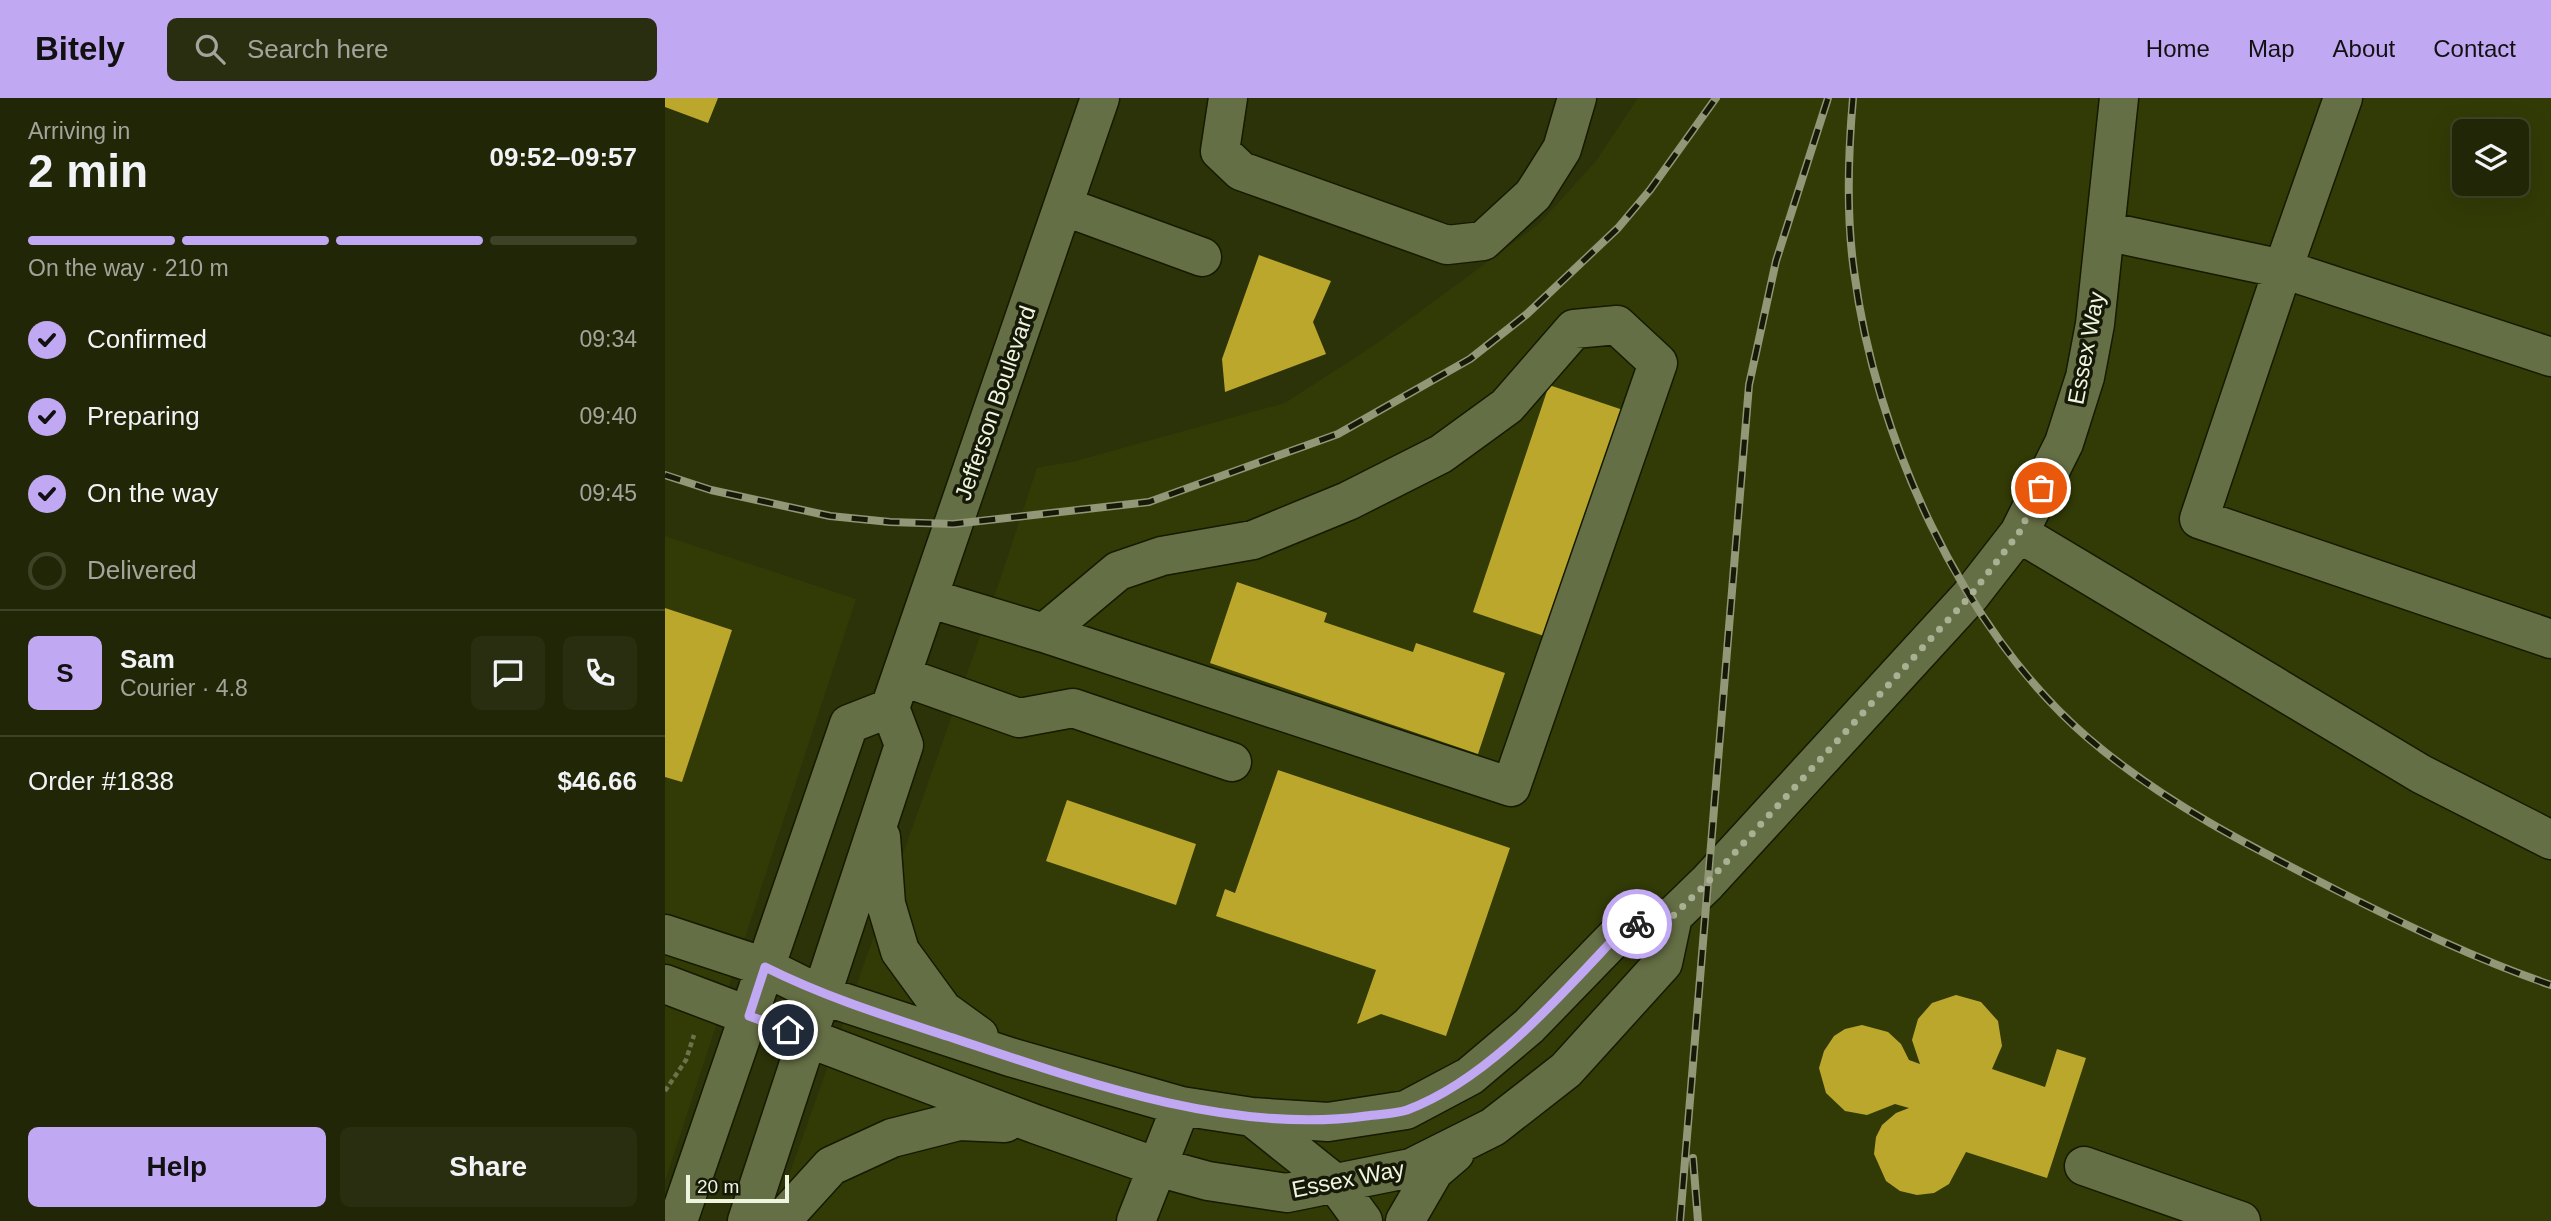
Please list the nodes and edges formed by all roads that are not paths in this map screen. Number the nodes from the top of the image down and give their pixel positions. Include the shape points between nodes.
1 (1100, 98) edge
2 (1227, 98) edge
3 (1577, 98) edge
4 (2119, 98) edge
5 (2343, 98) edge
6 (1063, 206) junction
7 (2105, 231) junction
8 (1202, 257) dead end
9 (2283, 269) junction
10 (2551, 357) edge
11 (2019, 533) junction
12 (928, 597) junction
13 (1044, 633) junction
14 (2551, 639) edge
15 (896, 692) junction
16 (1232, 762) dead end
17 (879, 819) junction
18 (2551, 840) edge
19 (1673, 916) junction
20 (665, 934) edge
21 (765, 967) junction
22 (665, 984) edge
23 (821, 995) junction
24 (749, 1016) junction
25 (807, 1038) junction
26 (1010, 1057) junction
27 (1181, 1106) junction
28 (1252, 1117) junction
29 (1035, 1124) junction
30 (1472, 1138) junction
31 (2084, 1166) dead end
32 (1157, 1167) junction
33 (1336, 1184) junction
34 (678, 1221) edge
35 (747, 1221) edge
36 (781, 1221) edge
37 (1136, 1221) edge
38 (1363, 1221) edge
39 (1405, 1221) edge
40 (2241, 1221) edge

1 - 6 street, Jefferson Boulevard
2 - 3 street via 1220,151 1241,171 1447,245 1483,241 1533,195 1562,149
4 - 7 street, Essex Way
5 - 9 street
6 - 8 street
6 - 12 street, Jefferson Boulevard
7 - 9 street
7 - 11 street, Essex Way via 2085,377 2064,443
9 - 10 street
9 - 14 street via 2199,519
11 - 18 street via 2421,774
11 - 19 street, Essex Way via 1970,596
12 - 13 street
12 - 15 street, Jefferson Boulevard
13 - 13 street via 1511,787 1658,363 1617,325 1574,329 1507,407 1441,454 1348,501 1253,540 1162,556 1118,571
15 - 16 street via 1020,718 1073,708
15 - 17 street via 904,745
15 - 21 street via 849,724
17 - 23 street
17 - 26 street via 886,904 900,951 943,1010
19 - 28 street via 1625,927 1529,1026 1470,1076 1406,1110 1328,1122
19 - 30 street, Essex Way via 1663,963 1566,1070
20 - 21 street
21 - 23 street
21 - 24 street
22 - 24 street, Essex Way
23 - 25 street
23 - 26 street
24 - 25 street, Essex Way
24 - 34 street
25 - 29 street, Essex Way
25 - 35 street
26 - 27 street
27 - 28 street
27 - 32 street
28 - 33 street
29 - 32 street, Essex Way
29 - 36 street via 959,1121 892,1138 831,1166
30 - 33 street, Essex Way via 1411,1168
30 - 39 street via 1434,1171
31 - 40 street
32 - 33 street, Essex Way via 1208,1181 1287,1193
32 - 37 street
33 - 38 street

